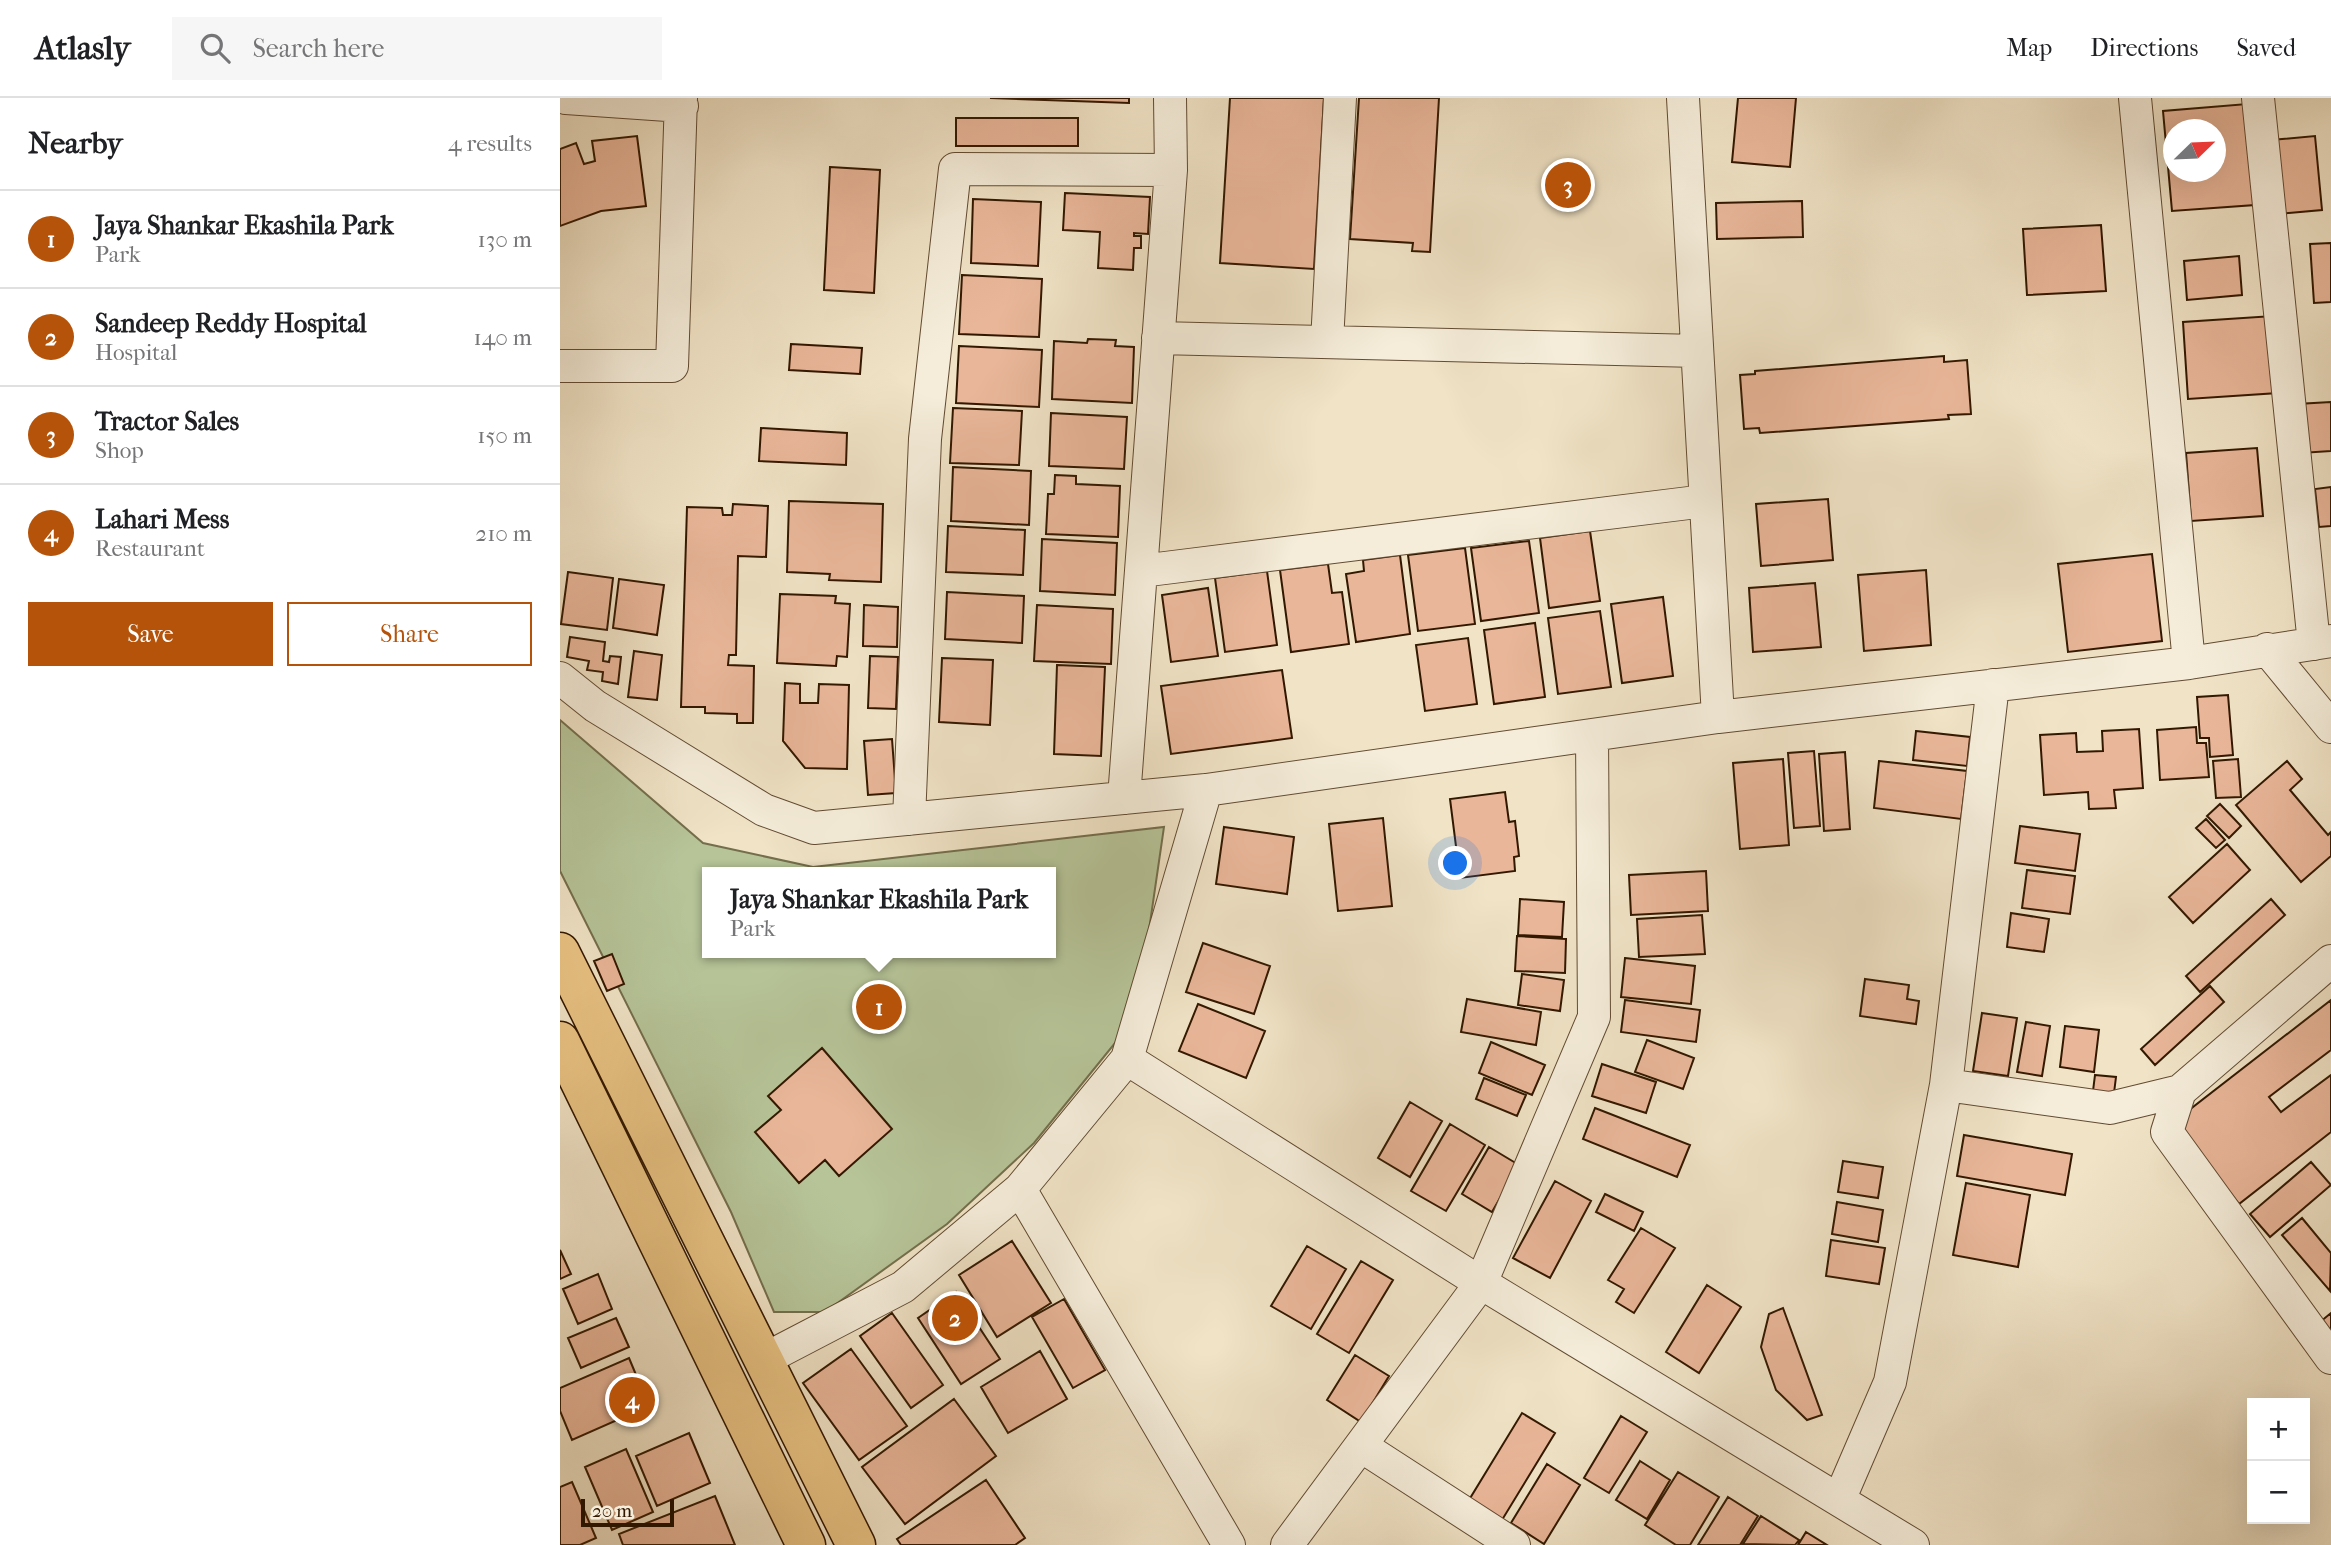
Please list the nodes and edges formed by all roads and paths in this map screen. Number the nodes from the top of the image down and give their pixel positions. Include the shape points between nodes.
1 (565, 98) edge
2 (1170, 98) edge
3 (1340, 98) edge
4 (1683, 98) edge
5 (2135, 98) edge
6 (2258, 98) edge
7 (681, 102) edge
8 (1171, 170) junction
9 (1158, 338) junction
10 (1327, 342) junction
11 (1696, 351) junction
12 (560, 366) edge
13 (1705, 501) junction
14 (1140, 571) junction
15 (2322, 642) edge
16 (2267, 649) junction
17 (2189, 663) junction
18 (560, 678) edge
19 (1993, 685) junction
20 (1718, 717) junction
21 (2331, 727) edge
22 (1592, 735) junction
23 (1206, 790) junction
24 (1124, 797) junction
25 (909, 819) junction
26 (560, 952) edge
27 (2331, 961) edge
28 (560, 1041) edge
29 (1127, 1059) junction
30 (1946, 1085) junction
31 (2180, 1091) junction
32 (1020, 1189) junction
33 (1481, 1283) junction
34 (2331, 1358) edge
35 (763, 1360) junction
36 (1361, 1446) junction
37 (1840, 1498) junction
38 (806, 1545) edge
39 (856, 1545) edge
40 (1228, 1545) edge
41 (1287, 1545) edge
42 (1514, 1545) edge
43 (1913, 1545) edge

1 - 7 street
2 - 8 street
3 - 10 street
4 - 11 street
5 - 17 street
6 - 15 street
7 - 12 street via 672,366
8 - 9 street
8 - 25 street via 955,169 925,439
9 - 10 street
9 - 14 street
10 - 11 street
11 - 13 street
13 - 14 street
13 - 20 street
14 - 24 street
15 - 16 street
16 - 17 street
16 - 21 street
17 - 19 street
18 - 25 street via 595,706 764,810 814,828
19 - 20 street
19 - 30 street
20 - 22 street
22 - 23 street
22 - 33 street via 1594,1017
23 - 24 street
23 - 29 street
24 - 25 street
26 - 35 main road
27 - 31 street
28 - 38 main road
29 - 32 street
29 - 33 street
30 - 31 street via 2110,1108
30 - 37 street via 1890,1382
31 - 34 street via 2167,1132
32 - 35 street via 903,1287
32 - 40 street
33 - 36 street
33 - 37 street
35 - 39 main road
36 - 41 street
36 - 42 street
37 - 43 street

